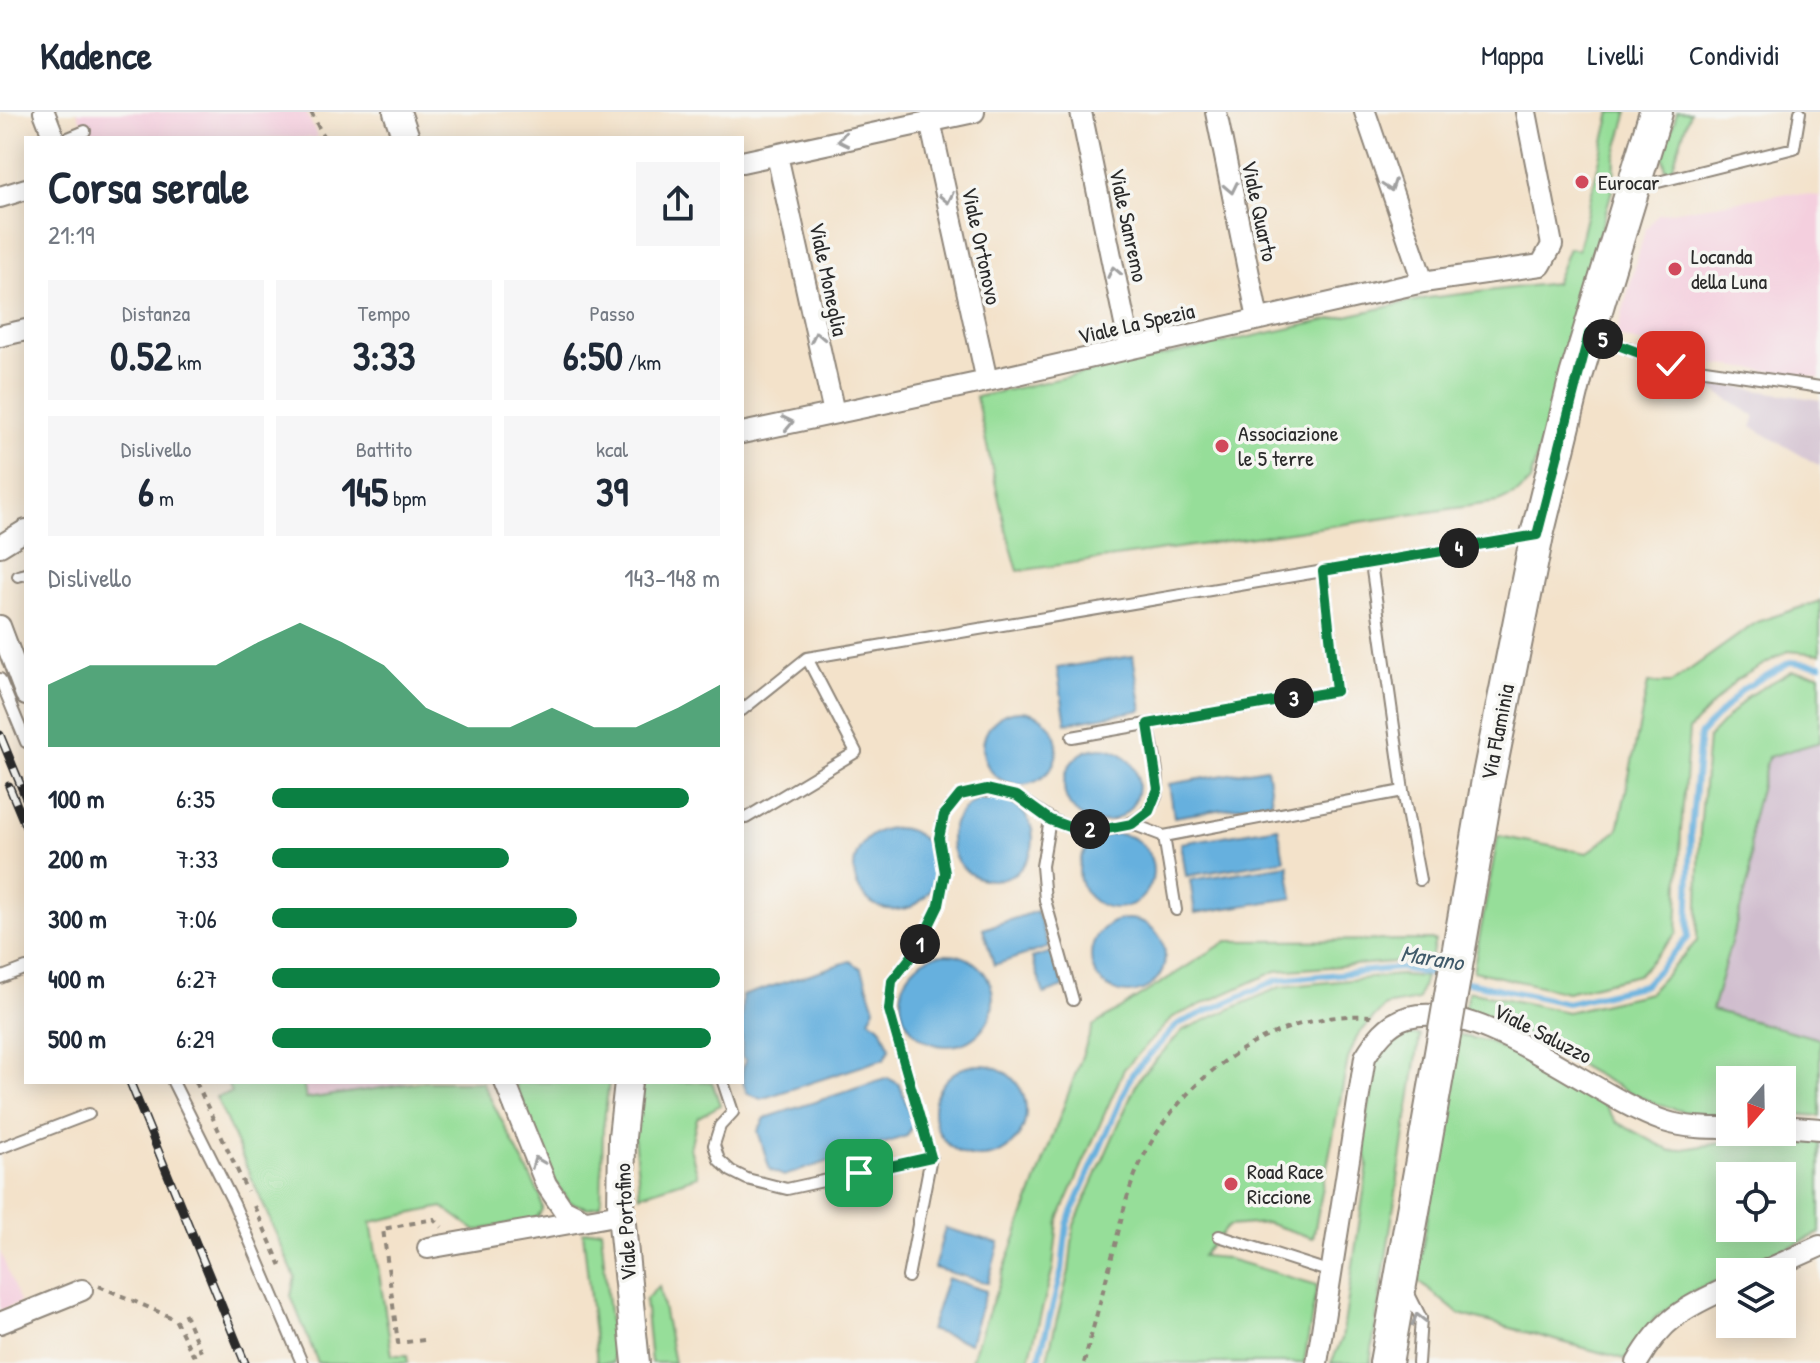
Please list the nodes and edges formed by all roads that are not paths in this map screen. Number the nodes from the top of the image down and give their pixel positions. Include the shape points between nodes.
1 (44, 112) edge
2 (974, 112) edge
3 (1081, 112) edge
4 (1216, 112) edge
5 (1365, 112) edge
6 (1526, 112) edge
7 (1656, 112) edge
8 (1800, 112) edge
9 (930, 121) junction
10 (85, 131) dead end
11 (53, 136) edge
12 (73, 136) edge
13 (777, 155) junction
14 (744, 162) edge
15 (1632, 189) junction
16 (24, 190) edge
17 (0, 197) edge
18 (1423, 282) junction
19 (1258, 319) junction
20 (24, 330) edge
21 (1589, 334) junction
22 (0, 336) edge
23 (1130, 348) junction
24 (987, 381) junction
25 (1820, 387) edge
26 (834, 413) junction
27 (744, 433) edge
28 (24, 531) edge
29 (1537, 535) junction
30 (0, 546) edge
31 (1371, 563) junction
32 (1323, 571) junction
33 (0, 626) edge
34 (807, 658) junction
35 (0, 679) edge
36 (24, 690) edge
37 (744, 708) edge
38 (1148, 724) junction
39 (24, 737) edge
40 (1072, 737) dead end
41 (1403, 791) junction
42 (744, 818) edge
43 (1050, 820) junction
44 (1132, 824) junction
45 (1164, 836) junction
46 (1420, 880) dead end
47 (1176, 910) dead end
48 (24, 969) edge
49 (0, 978) edge
50 (1073, 1000) dead end
51 (174, 1084) edge
52 (506, 1084) edge
53 (628, 1084) edge
54 (724, 1084) edge
55 (89, 1114) dead end
56 (1796, 1127) edge
57 (1716, 1128) edge
58 (1820, 1129) edge
59 (0, 1148) edge
60 (931, 1157) junction
61 (621, 1214) junction
62 (585, 1220) junction
63 (1219, 1236) dead end
64 (1820, 1246) edge
65 (428, 1248) dead end
66 (1793, 1258) edge
67 (1331, 1272) junction
68 (908, 1277) dead end
69 (1401, 1277) junction
70 (82, 1290) road end
71 (1716, 1293) edge
72 (0, 1323) edge
73 (302, 1363) edge
74 (636, 1363) edge
75 (1317, 1363) edge
76 (1386, 1363) edge
77 (1418, 1363) edge
78 (1637, 1363) edge

1 - 11 street
2 - 9 street
23 -> 3 street, Viale Sanremo
4 -> 19 street, Viale Quarto
5 -> 18 street
6 - 18 street, Viale La Spezia via 1552,245 1541,265
7 - 15 main road, Via Flaminia
8 - 15 lane via 1794,148
9 -> 13 street
9 -> 24 street, Viale Ortonovo
10 - 12 lane
13 - 14 street
26 -> 13 street, Viale Moneglia
15 - 21 main road, Via Flaminia
16 - 17 street
18 - 19 street, Viale La Spezia
19 - 23 street, Viale La Spezia
20 - 22 street
21 - 25 lane via 1671,365
21 - 29 main road, Via Flaminia
23 - 24 street, Viale La Spezia
24 - 26 street, Viale La Spezia via 946,396
27 -> 26 street, Viale La Spezia
28 - 30 street
29 - 31 lane
29 - 69 main road, Via Flaminia, bridge via 1488,780
31 - 32 lane
31 - 41 lane
32 - 34 lane
32 - 38 lane via 1336,691
33 - 36 street
34 - 37 lane
34 - 42 lane via 856,752
35 - 39 lane
38 - 40 lane
38 - 44 lane via 1158,789 1149,811
41 - 45 lane
41 - 46 lane
43 - 44 lane via 1101,830
43 - 50 lane via 1042,866 1045,900
43 - 60 lane via 1017,796 987,789 960,795 944,815 939,838 945,873 939,905 918,948 892,981 889,1010
44 - 45 lane
45 - 47 lane
48 - 49 lane
51 - 73 lane via 234,1204
62 -> 52 street via 563,1209 546,1184
53 - 61 street, Viale Portofino
54 - 60 lane via 733,1112 720,1126 714,1145 719,1160 747,1179 787,1189
55 - 59 lane
56 - 58 street
57 - 67 street, Viale Saluzzo via 1665,1121 1633,1108 1487,1028 1437,1016 1407,1017 1380,1033 1365,1057
60 - 68 lane
61 - 62 street
61 - 74 street, Viale Portofino
62 - 65 street
63 - 67 lane
64 - 66 street
67 - 75 street
69 - 76 main road, Via Flaminia
77 -> 69 lane via 1421,1318
70 - 72 street
71 - 78 street via 1664,1324

